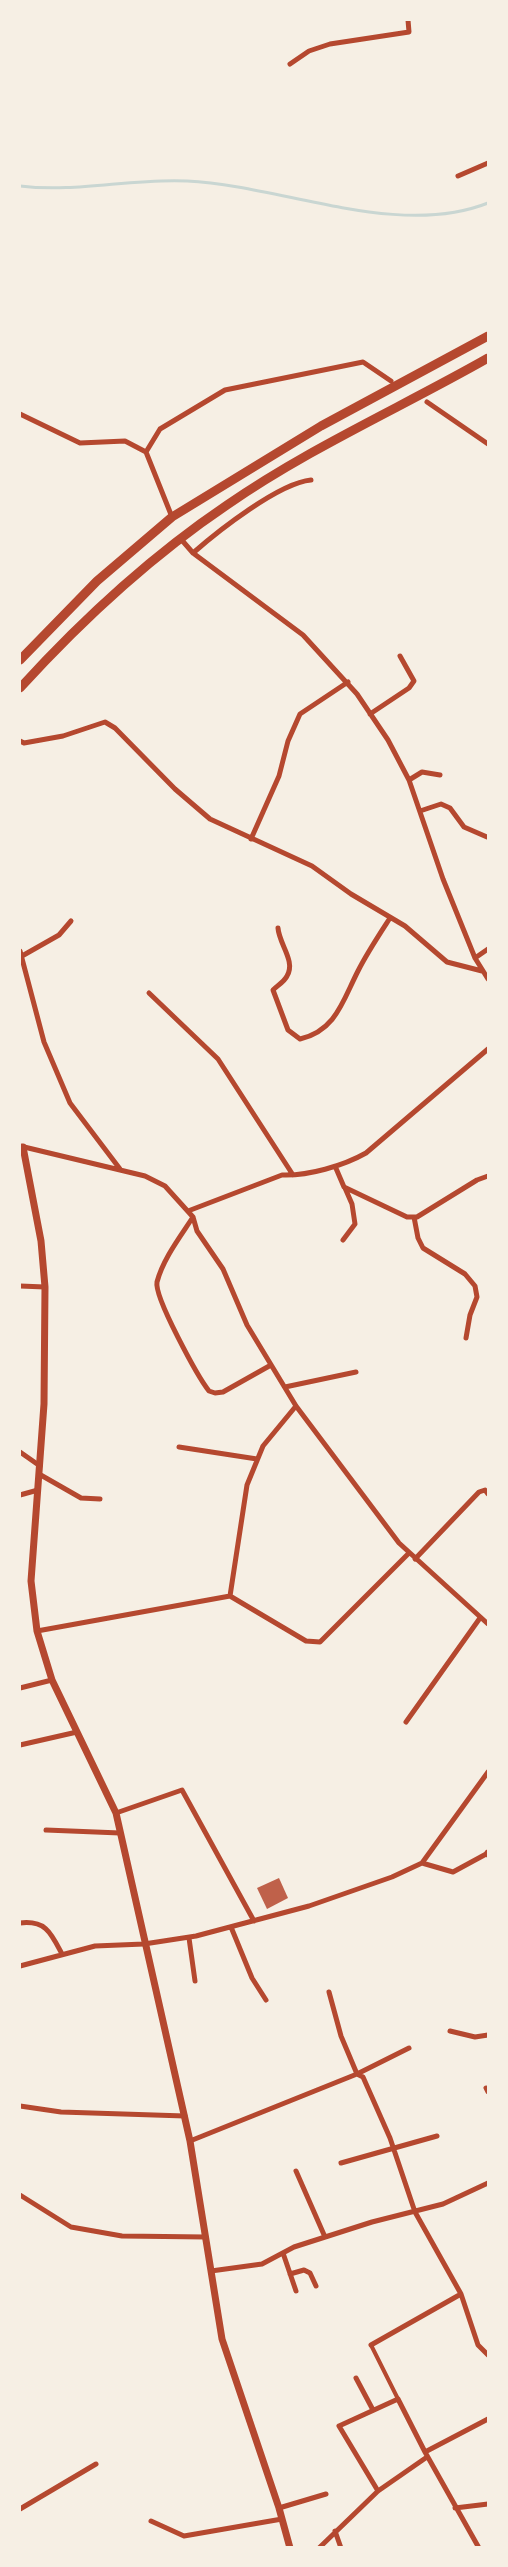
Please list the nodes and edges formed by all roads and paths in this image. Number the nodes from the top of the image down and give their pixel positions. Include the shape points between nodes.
1 (408, 20) edge
2 (290, 64) dead end
3 (489, 163) edge
4 (458, 176) dead end
5 (489, 336) edge
6 (489, 358) edge
7 (391, 381) dead end
8 (427, 402) dead end
9 (20, 414) edge
10 (489, 444) edge
11 (146, 452) junction
12 (311, 480) dead end
13 (172, 517) junction
14 (180, 538) junction
15 (193, 553) junction
16 (400, 656) dead end
17 (20, 660) edge
18 (348, 682) junction
19 (20, 688) edge
20 (370, 714) junction
21 (20, 741) edge
22 (440, 775) dead end
23 (409, 780) junction
24 (420, 811) junction
25 (487, 837) dead end
26 (251, 839) junction
27 (390, 918) junction
28 (71, 921) dead end
29 (278, 928) dead end
30 (489, 949) edge
31 (21, 954) edge
32 (475, 958) junction
33 (482, 971) junction
34 (489, 979) edge
35 (149, 993) dead end
36 (489, 1048) edge
37 (21, 1146) edge
38 (335, 1166) junction
39 (120, 1169) junction
40 (293, 1176) junction
41 (489, 1176) edge
42 (344, 1187) junction
43 (190, 1214) junction
44 (414, 1217) junction
45 (343, 1240) dead end
46 (20, 1286) edge
47 (45, 1287) junction
48 (466, 1338) dead end
49 (271, 1365) junction
50 (356, 1372) dead end
51 (285, 1387) junction
52 (296, 1406) junction
53 (179, 1447) dead end
54 (20, 1452) edge
55 (258, 1459) junction
56 (40, 1466) junction
57 (39, 1474) junction
58 (38, 1490) junction
59 (489, 1494) edge
60 (20, 1495) edge
61 (100, 1499) dead end
62 (409, 1553) junction
63 (415, 1559) junction
64 (230, 1596) junction
65 (480, 1618) junction
66 (489, 1624) edge
67 (37, 1631) junction
68 (52, 1680) junction
69 (20, 1688) edge
70 (406, 1722) dead end
71 (77, 1732) junction
72 (20, 1745) edge
73 (489, 1772) edge
74 (116, 1813) junction
75 (46, 1830) dead end
76 (120, 1833) junction
77 (488, 1853) edge
78 (422, 1863) junction
79 (254, 1921) junction
80 (20, 1923) edge
81 (231, 1927) junction
82 (189, 1938) junction
83 (144, 1944) junction
84 (62, 1954) junction
85 (20, 1966) edge
86 (195, 1981) dead end
87 (329, 1992) dead end
88 (266, 2000) dead end
89 (450, 2031) dead end
90 (489, 2035) edge
91 (409, 2048) dead end
92 (357, 2074) junction
93 (20, 2106) edge
94 (185, 2116) junction
95 (437, 2136) dead end
96 (190, 2141) junction
97 (393, 2148) junction
98 (341, 2163) dead end
99 (296, 2170) dead end
100 (489, 2183) edge
101 (20, 2194) edge
102 (415, 2212) junction
103 (206, 2237) junction
104 (325, 2237) junction
105 (283, 2253) junction
106 (211, 2271) junction
107 (290, 2274) junction
108 (316, 2286) dead end
109 (296, 2291) dead end
110 (461, 2294) junction
111 (371, 2345) joint
112 (489, 2355) edge
113 (356, 2378) dead end
114 (398, 2398) junction
115 (373, 2410) junction
116 (489, 2419) edge
117 (426, 2454) junction
118 (96, 2464) dead end
119 (378, 2491) junction
120 (326, 2493) dead end
121 (489, 2504) edge
122 (279, 2508) junction
123 (455, 2508) junction
124 (20, 2509) edge
125 (282, 2519) junction
126 (152, 2521) dead end
127 (335, 2531) junction
128 (290, 2547) edge
129 (319, 2547) edge
130 (341, 2547) edge
131 (479, 2547) edge

1 - 2 street via 409,32 330,44 309,51
3 - 4 street
5 - 13 highway via 321,426
6 - 14 highway via 313,453
7 - 11 street via 363,362 225,390 160,429
8 - 10 street
9 - 11 street via 80,442 125,441
11 - 13 street
12 - 15 street via 298,481 258,504
13 - 17 highway via 97,581
14 - 15 street
14 - 19 highway via 88,618
15 - 18 street via 303,635
16 - 20 street via 414,681 410,688
18 - 20 street
18 - 26 street via 300,714 279,776
20 - 23 street
21 - 26 street via 63,736 105,722 210,819
22 - 23 street via 422,772
23 - 24 street
24 - 25 street via 441,804 450,808 464,827
24 - 32 street
26 - 27 street via 312,866
27 - 29 street via 334,1018 316,1035 300,1039 288,1030 273,990 287,978 290,967
27 - 33 street via 447,962
28 - 31 street via 59,935
30 - 32 street
31 - 39 street via 44,1042 70,1103
32 - 33 street
33 - 34 street
35 - 40 street via 218,1059
36 - 38 street via 366,1153
37 - 39 street
37 - 47 street via 41,1241
38 - 40 street
38 - 42 street
39 - 43 street via 159,1181
40 - 43 street via 263,1181
41 - 44 street
42 - 44 street
42 - 45 street via 355,1224
43 - 49 street via 223,1269 247,1326
43 - 49 street via 160,1274 157,1285 161,1304 209,1390 223,1392
44 - 48 street via 423,1248 465,1274 475,1286 477,1297
46 - 47 street
47 - 56 street
49 - 51 street
50 - 51 street
51 - 52 street
52 - 55 street via 263,1446
52 - 62 street
53 - 55 street
54 - 56 street
55 - 64 street via 247,1485
56 - 57 street
57 - 58 street
57 - 61 street via 81,1498
58 - 60 street
58 - 67 street via 32,1581
59 - 63 street via 482,1490 476,1494
62 - 63 street
62 - 64 street via 320,1642 306,1641
63 - 65 street
64 - 67 street
65 - 66 street
65 - 70 street
67 - 68 street
68 - 69 street
68 - 71 street
71 - 72 street
71 - 74 street
73 - 78 street
74 - 76 street
74 - 79 street via 182,1790
75 - 76 street
76 - 83 street
77 - 78 street via 453,1872
78 - 79 street via 309,1906
79 - 81 street
80 - 84 street via 33,1922 50,1931
81 - 82 street
81 - 88 street via 252,1978
82 - 83 street
82 - 86 street
83 - 84 street via 95,1946
83 - 94 street
84 - 85 street
87 - 92 street via 340,2036
89 - 90 street via 475,2037
91 - 92 street
92 - 96 street
92 - 97 street via 363,2077
93 - 94 street via 61,2112
94 - 96 street
95 - 97 street
96 - 103 street
97 - 98 street
97 - 102 street
99 - 104 street
100 - 102 street
101 - 103 street via 71,2227 122,2236
102 - 104 street
102 - 110 street
103 - 106 street
104 - 105 street
105 - 106 street via 262,2264
105 - 107 street
106 - 122 street via 222,2339
107 - 108 street via 304,2270
107 - 109 street
110 - 111 street
110 - 112 street via 478,2345
111 - 114 street
113 - 115 street
114 - 115 street
114 - 117 street
115 - 119 street via 339,2426
116 - 117 street
117 - 119 street
117 - 123 street
118 - 124 street
119 - 127 street
120 - 122 street
121 - 123 street
122 - 125 street
123 - 131 street
125 - 126 street via 184,2536
125 - 128 street
127 - 129 street
127 - 130 street

